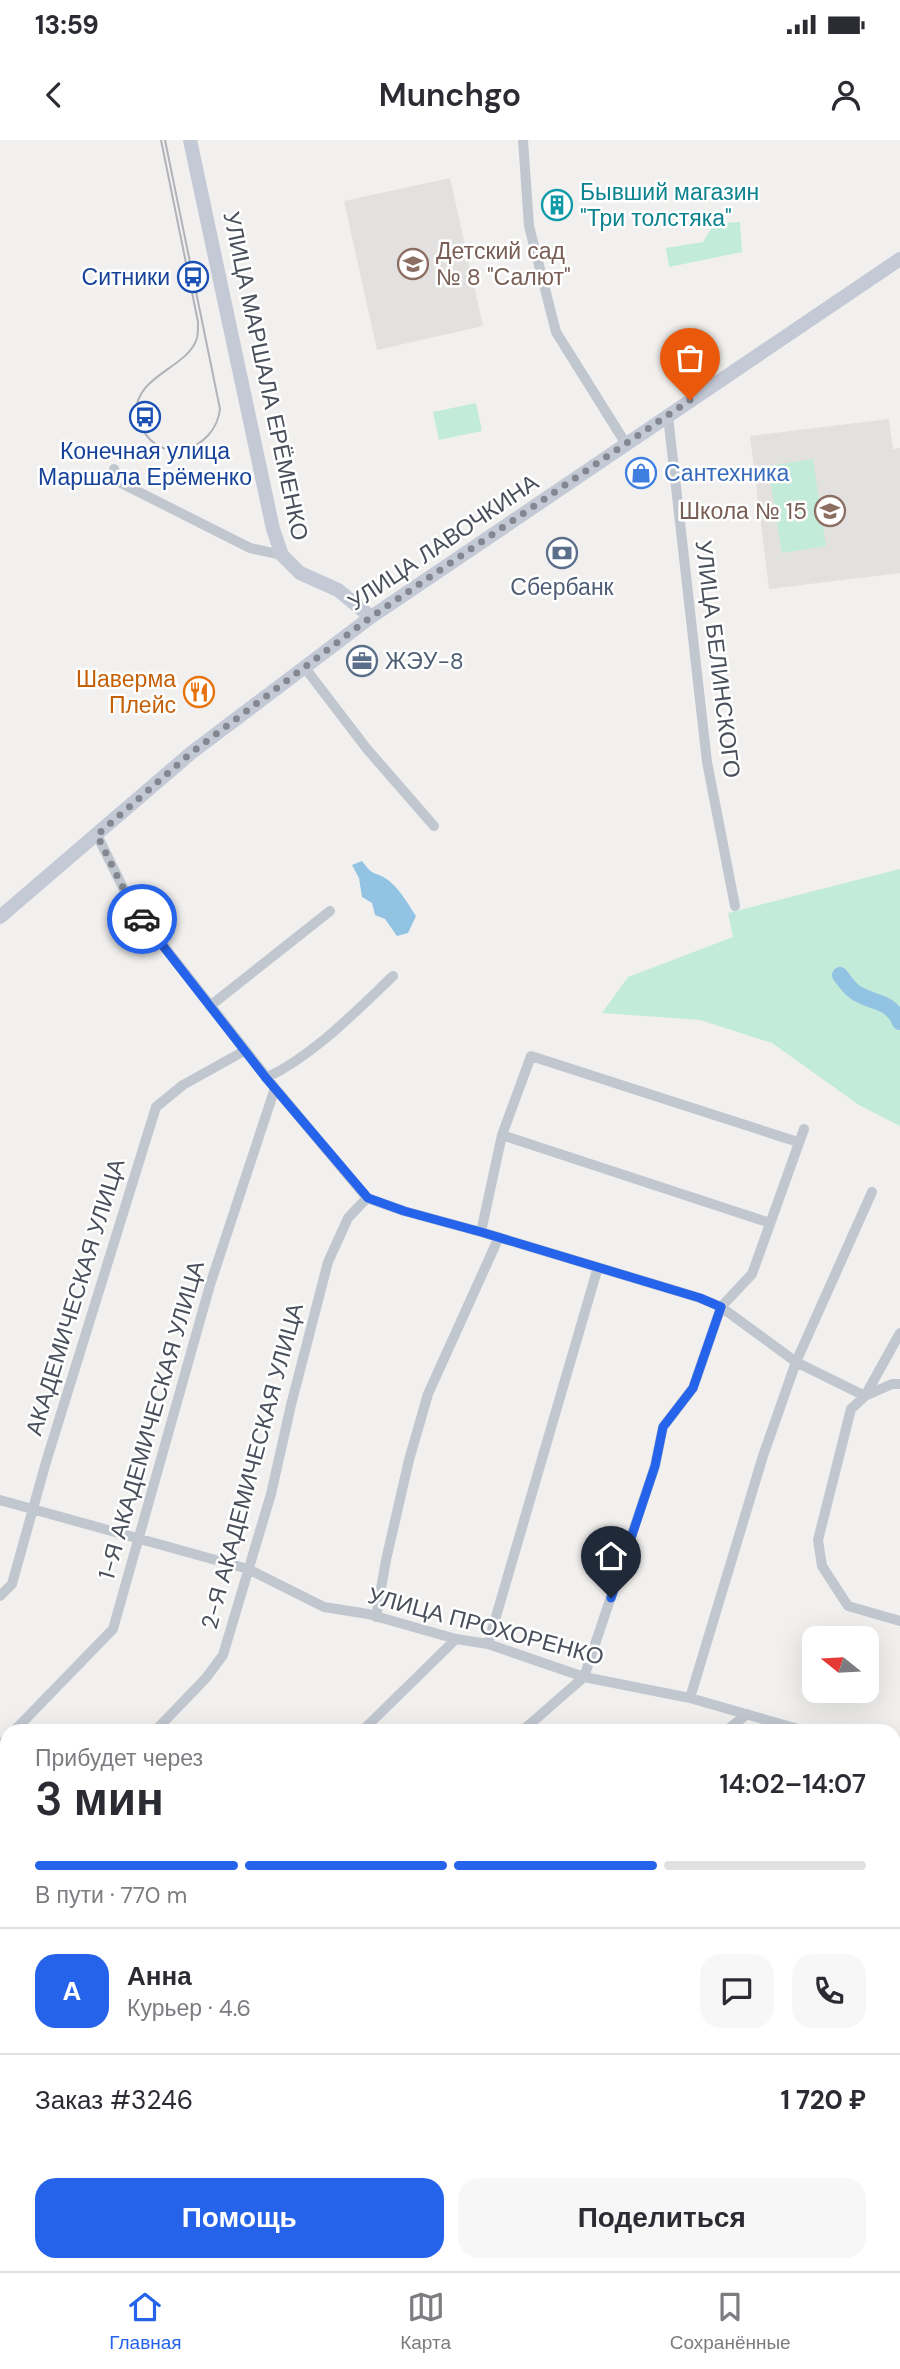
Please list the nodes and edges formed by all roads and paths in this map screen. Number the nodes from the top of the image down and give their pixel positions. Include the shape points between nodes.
1 (192, 140) edge
2 (523, 140) edge
3 (900, 259) edge
4 (668, 416) junction
5 (626, 444) junction
6 (114, 468) dead end
7 (282, 555) junction
8 (371, 617) junction
9 (305, 668) junction
10 (434, 826) dead end
11 (97, 835) junction
12 (735, 906) dead end
13 (330, 911) dead end
14 (0, 918) edge
15 (393, 976) dead end
16 (210, 1006) junction
17 (244, 1051) junction
18 (266, 1078) junction
19 (275, 1088) junction
20 (804, 1129) dead end
21 (502, 1135) junction
22 (798, 1142) junction
23 (872, 1192) dead end
24 (368, 1198) junction
25 (771, 1223) junction
26 (481, 1232) junction
27 (499, 1237) junction
28 (598, 1267) junction
29 (721, 1307) junction
30 (900, 1333) edge
31 (796, 1362) junction
32 (900, 1384) edge
33 (865, 1396) junction
34 (0, 1500) edge
35 (32, 1510) junction
36 (138, 1539) junction
37 (248, 1569) junction
38 (0, 1596) edge
39 (376, 1617) junction
40 (900, 1621) edge
41 (456, 1639) junction
42 (488, 1644) junction
43 (584, 1677) junction
44 (690, 1698) junction
45 (747, 1713) junction
46 (21, 1724) edge
47 (162, 1724) edge
48 (369, 1724) edge
49 (530, 1724) edge
50 (734, 1724) edge
51 (782, 1724) edge

1 - 7 main road, УЛИЦА МАРШАЛА ЕРЁМЕНКО
2 - 5 street via 530,226 556,332
3 - 4 main road, УЛИЦА ЛАВОЧКИНА
4 - 5 main road, УЛИЦА ЛАВОЧКИНА
4 - 12 street, УЛИЦА БЕЛИНСКОГО via 707,762
5 - 8 main road, УЛИЦА ЛАВОЧКИНА
6 - 7 street via 121,484 250,548
7 - 8 main road, УЛИЦА МАРШАЛА ЕРЁМЕНКО via 300,573 338,590
8 - 9 main road, УЛИЦА ЛАВОЧКИНА
9 - 10 street
9 - 11 main road, УЛИЦА ЛАВОЧКИНА via 191,753
11 - 14 main road, УЛИЦА ЛАВОЧКИНА
11 - 16 street via 131,904
13 - 16 street
15 - 18 street via 335,1030
16 - 17 street
17 - 18 street
17 - 35 street, АКАДЕМИЧЕСКАЯ УЛИЦА via 183,1085 156,1107
18 - 19 street
19 - 24 street
19 - 36 street, 1-Я АКАДЕМИЧЕСКАЯ УЛИЦА via 211,1285
20 - 22 street
21 - 22 street via 531,1056
21 - 25 street
21 - 26 street
22 - 25 street
23 - 31 street
24 - 26 street
24 - 37 street, 2-Я АКАДЕМИЧЕСКАЯ УЛИЦА via 348,1218 328,1262
25 - 29 street via 752,1274
26 - 27 street
27 - 28 street
27 - 39 street via 428,1394 409,1460
28 - 29 street
28 - 42 street
29 - 31 street
29 - 43 street via 693,1388 663,1427 655,1466
30 - 33 street
31 - 33 street
31 - 44 street via 758,1469
32 - 33 street
33 - 40 street via 851,1409 818,1540 822,1566 848,1606
34 - 35 street, УЛИЦА ПРОХОРЕНКО
35 - 36 street, УЛИЦА ПРОХОРЕНКО
35 - 38 street, АКАДЕМИЧЕСКАЯ УЛИЦА via 12,1584
36 - 37 street, УЛИЦА ПРОХОРЕНКО
36 - 46 street, 1-Я АКАДЕМИЧЕСКАЯ УЛИЦА via 113,1629
37 - 39 street, УЛИЦА ПРОХОРЕНКО via 324,1607
37 - 47 street, 2-Я АКАДЕМИЧЕСКАЯ УЛИЦА via 223,1654
39 - 41 street, УЛИЦА ПРОХОРЕНКО
41 - 42 street, УЛИЦА ПРОХОРЕНКО
41 - 48 street
42 - 43 street, УЛИЦА ПРОХОРЕНКО
43 - 44 street, УЛИЦА ПРОХОРЕНКО
43 - 49 street
44 - 45 street, УЛИЦА ПРОХОРЕНКО
45 - 50 street
45 - 51 street, УЛИЦА ПРОХОРЕНКО

